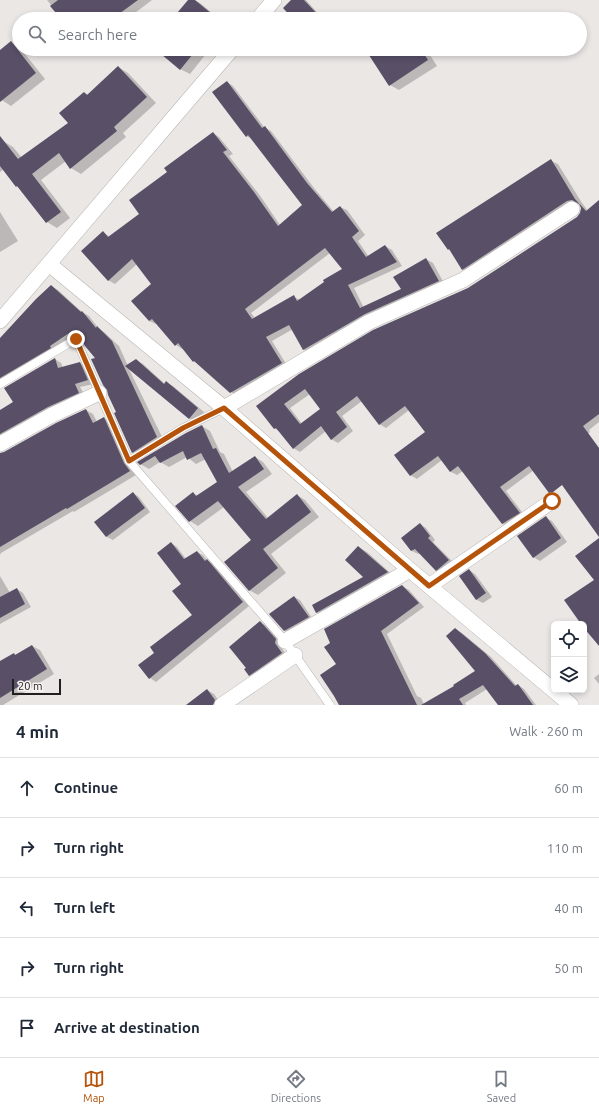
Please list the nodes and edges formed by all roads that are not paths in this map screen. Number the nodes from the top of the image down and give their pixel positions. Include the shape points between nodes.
1 (274, 0) edge
2 (264, 12) edge
3 (226, 56) edge
4 (572, 209) dead end
5 (49, 264) junction
6 (0, 322) edge
7 (0, 384) edge
8 (99, 393) junction
9 (224, 408) junction
10 (0, 444) edge
11 (129, 461) junction
12 (552, 501) dead end
13 (410, 570) junction
14 (429, 586) junction
15 (285, 641) junction
16 (295, 655) junction
17 (222, 705) edge
18 (330, 705) edge
19 (571, 705) edge

1 - 2 street
3 - 5 street
4 - 9 street via 463,280 369,322
5 - 6 street
5 - 9 street
7 - 8 lane via 76,339
8 - 10 street
8 - 11 lane
9 - 11 lane via 183,428
9 - 13 street
11 - 15 lane
12 - 14 street
13 - 14 street
13 - 15 street
14 - 19 street
15 - 16 lane
16 - 17 street
16 - 18 lane

